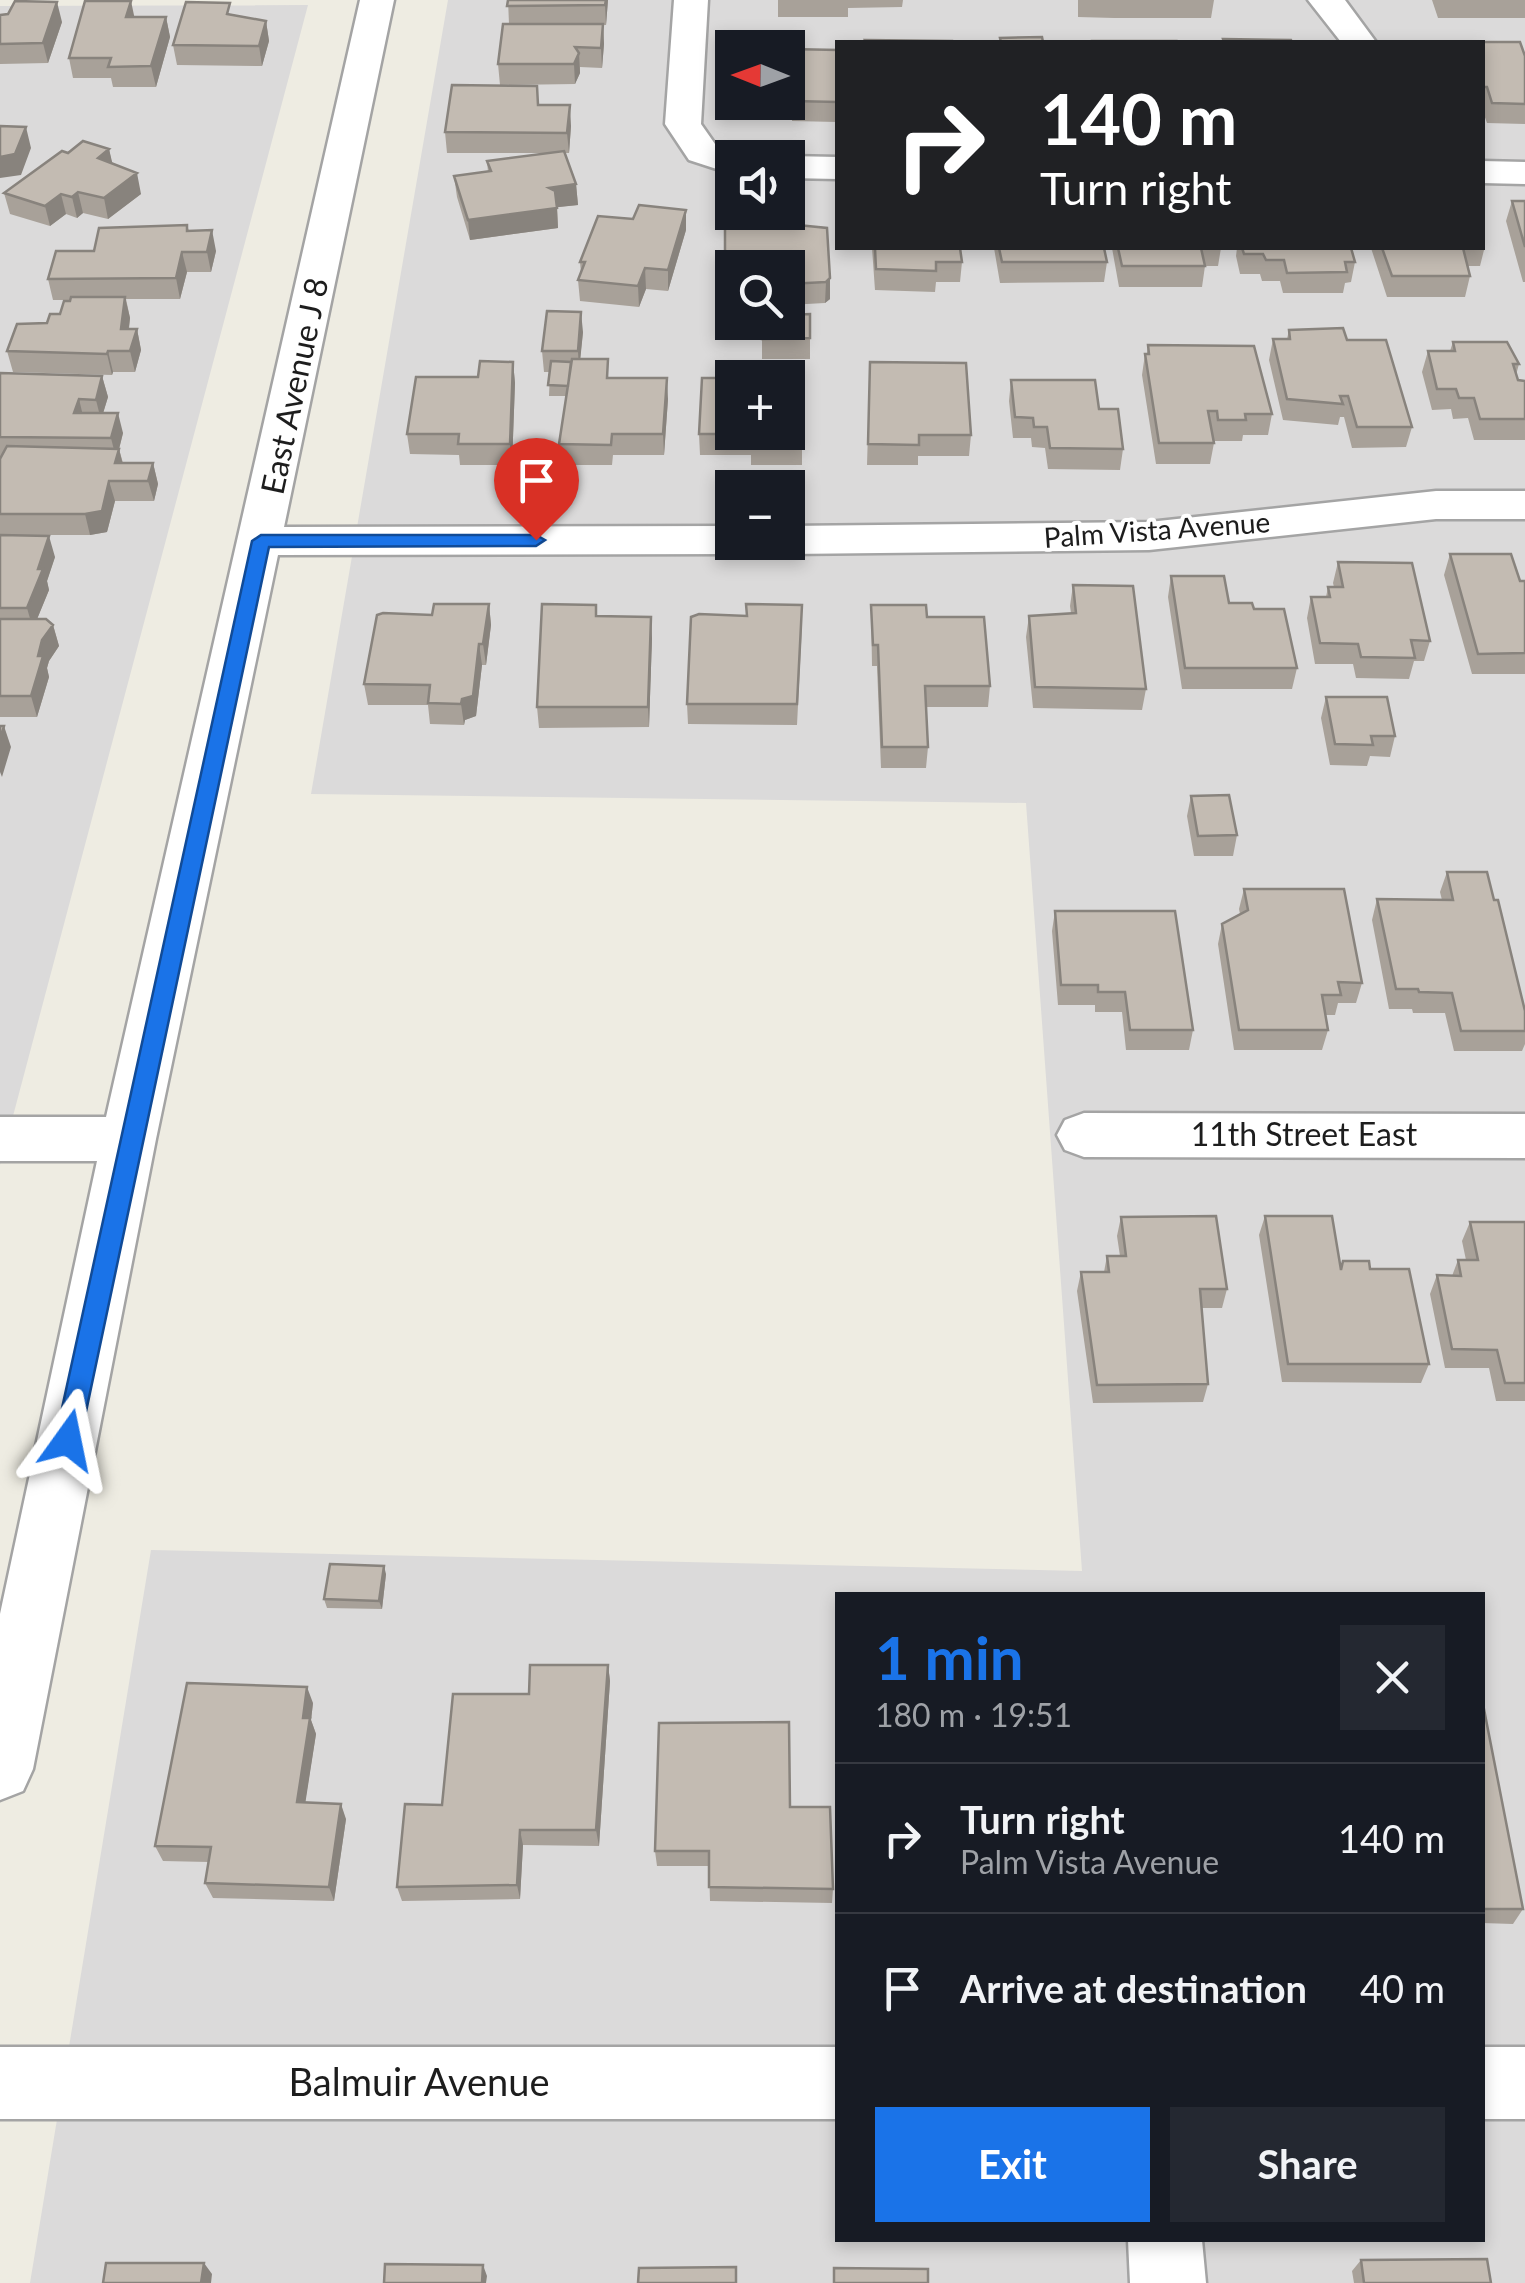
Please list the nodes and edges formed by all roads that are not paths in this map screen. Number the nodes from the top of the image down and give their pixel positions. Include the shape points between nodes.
1 (377, 0) edge
2 (691, 0) edge
3 (1325, 0) edge
4 (1357, 40) edge
5 (715, 156) edge
6 (805, 167) edge
7 (835, 168) edge
8 (1485, 172) edge
9 (1525, 172) edge
10 (1525, 505) edge
11 (715, 540) edge
12 (805, 540) edge
13 (261, 541) junction
14 (1084, 1135) dead end
15 (1525, 1136) edge
16 (0, 1138) edge
17 (130, 1139) junction
18 (0, 1769) edge
19 (0, 2083) edge
20 (835, 2083) edge
21 (1485, 2083) edge
22 (1525, 2083) edge
23 (1165, 2242) edge
24 (1168, 2283) edge

1 - 13 street, East Avenue J 8
2 - 5 street via 683,124
3 - 4 street
6 - 7 street
8 - 9 street
10 - 12 street, Palm Vista Avenue via 1436,504 1149,536
11 - 13 street
13 - 17 street, East Avenue J 8
14 - 15 street, 11th Street East
16 - 17 street
17 - 18 street, East Avenue J 8
19 - 20 street, Balmuir Avenue
21 - 22 street
23 - 24 street

